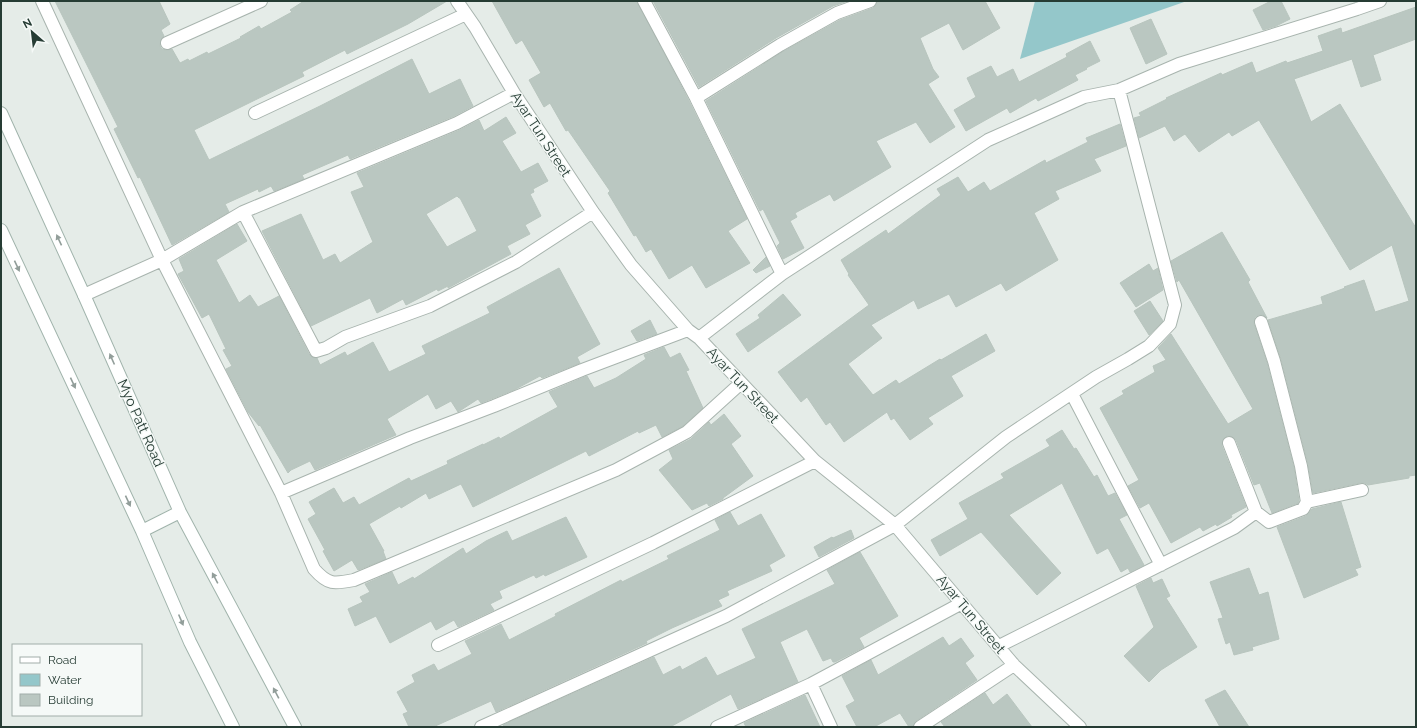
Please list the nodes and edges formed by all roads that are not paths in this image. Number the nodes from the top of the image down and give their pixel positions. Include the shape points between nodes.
1 (42, 1) edge
2 (261, 1) edge
3 (457, 1) edge
4 (644, 1) edge
5 (870, 1) edge
6 (1380, 1) edge
7 (466, 14) junction
8 (167, 43) dead end
9 (1119, 90) junction
10 (514, 93) junction
11 (696, 98) junction
12 (1, 113) edge
13 (255, 113) dead end
14 (243, 212) junction
15 (593, 212) junction
16 (1, 230) edge
17 (162, 260) junction
18 (782, 274) junction
19 (84, 295) junction
20 (1261, 322) dead end
21 (688, 330) junction
22 (699, 338) junction
23 (741, 383) junction
24 (1072, 394) junction
25 (1229, 443) dead end
26 (815, 462) junction
27 (1362, 490) dead end
28 (281, 493) junction
29 (1307, 502) junction
30 (180, 512) junction
31 (1256, 512) junction
32 (895, 525) junction
33 (142, 531) junction
34 (1161, 565) junction
35 (962, 603) junction
36 (438, 644) dead end
37 (999, 646) junction
38 (1014, 665) junction
39 (811, 684) junction
40 (234, 727) edge
41 (295, 727) edge
42 (481, 727) edge
43 (717, 727) edge
44 (831, 727) edge
45 (920, 727) edge
46 (1080, 727) edge

1 - 17 street
2 - 8 street
3 - 7 street, Ayar Tun Street
4 - 11 street
5 - 11 street via 836,13
6 - 9 street via 1179,64
7 - 10 street, Ayar Tun Street
7 - 13 street
9 - 18 street via 1084,97 988,140
9 - 24 street via 1175,305 1170,324 1149,346
10 - 14 street via 457,123
10 - 15 street, Ayar Tun Street
11 - 18 street
19 -> 12 street, Myo Patt Road
14 - 15 street via 316,350 430,306 516,262
14 - 17 street
15 - 21 street, Ayar Tun Street via 631,265
16 -> 33 street
17 - 19 street
17 - 28 street
18 - 22 street
30 -> 19 street, Myo Patt Road
20 - 29 street via 1274,360 1302,466
21 - 22 street, Ayar Tun Street
21 - 28 street via 410,438
22 - 23 street, Ayar Tun Street
23 - 26 street, Ayar Tun Street
23 - 28 street via 687,432 616,470 354,580 336,584 322,577 314,569
24 - 32 street via 1006,437
24 - 34 street
25 - 31 street
26 - 32 street, Ayar Tun Street
26 - 36 street via 653,543
27 - 29 street
29 - 31 street via 1303,509 1268,522
30 - 33 street
41 -> 30 street, Myo Patt Road
31 - 34 street via 1234,528
32 - 35 street, Ayar Tun Street
32 - 42 street via 726,616
33 -> 40 street via 190,642
34 - 37 street
35 - 37 street, Ayar Tun Street
35 - 39 street
37 - 38 street, Ayar Tun Street
38 - 45 street
38 - 46 street, Ayar Tun Street
39 - 43 street
39 - 44 street

